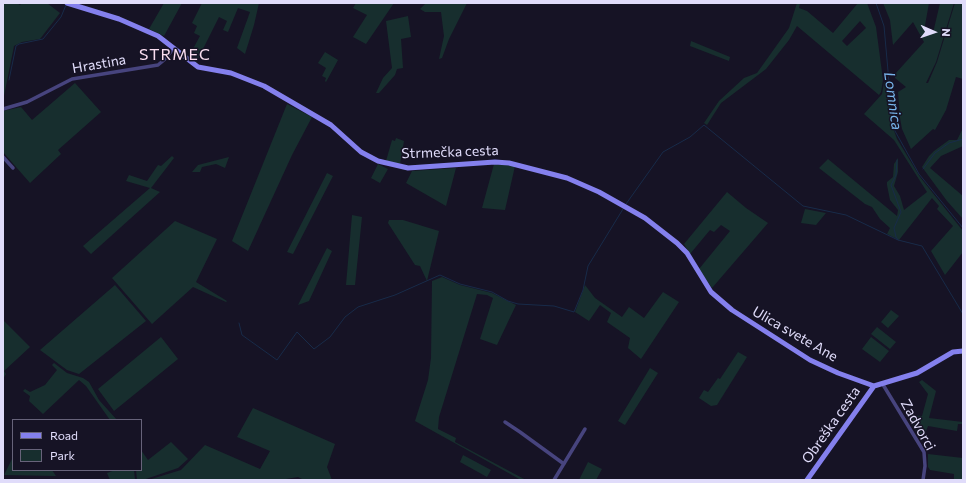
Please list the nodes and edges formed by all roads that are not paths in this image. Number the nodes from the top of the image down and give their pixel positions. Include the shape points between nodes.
1 (67, 3) edge
2 (174, 48) junction
3 (3, 109) edge
4 (3, 157) edge
5 (13, 168) dead end
6 (711, 292) joint
7 (963, 351) edge
8 (882, 383) junction
9 (874, 386) junction
10 (505, 422) dead end
11 (585, 429) dead end
12 (564, 464) junction
13 (554, 480) edge
14 (807, 480) edge
15 (923, 480) edge

1 - 2 street, Strmečka cesta via 138,27 158,36
2 - 3 street, Hrastina via 158,65 72,79 27,102
2 - 6 street, Strmečka cesta via 198,67 240,76 274,92 331,125 366,156 392,166 415,168 509,163 567,178 598,192 645,218 678,243
4 - 5 street
6 - 9 street, Ulica svete Ane via 732,310 810,360
7 - 8 street, Obreška cesta via 953,352 918,373
8 - 9 street, Obreška cesta
8 - 15 street, Zadvorci via 924,452
9 - 14 street, Obreška cesta
10 - 12 street
11 - 12 street
12 - 13 street

